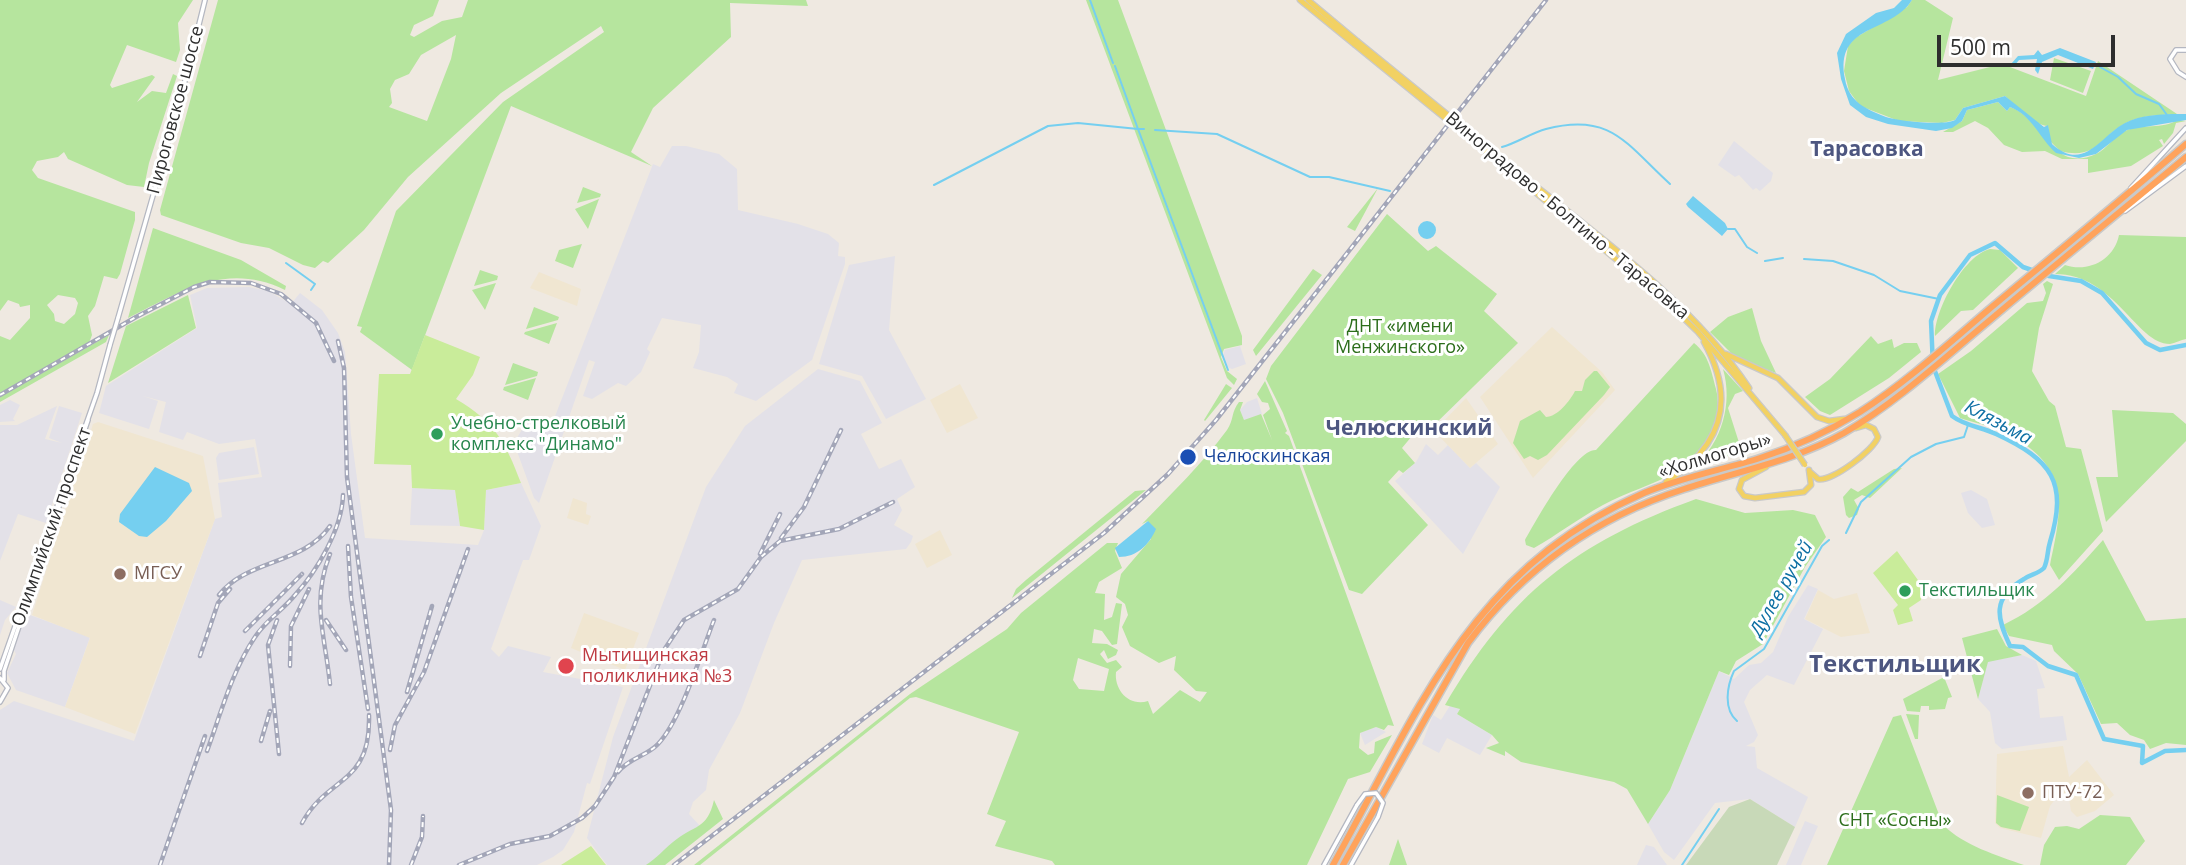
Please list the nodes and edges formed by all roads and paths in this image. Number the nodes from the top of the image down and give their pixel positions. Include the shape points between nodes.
1 (205, 0) edge
2 (1300, 0) edge
3 (1308, 0) edge
4 (1356, 43) junction
5 (2186, 50) edge
6 (2186, 77) edge
7 (2185, 128) edge
8 (2186, 144) edge
9 (2186, 157) edge
10 (1501, 161) junction
11 (2186, 166) edge
12 (2113, 206) junction
13 (2114, 216) junction
14 (1698, 332) junction
15 (110, 345) joint
16 (1716, 345) junction
17 (1759, 403) junction
18 (89, 414) junction
19 (1852, 416) junction
20 (1845, 432) junction
21 (1776, 462) junction
22 (1807, 467) junction
23 (1658, 488) junction
24 (0, 669) edge
25 (2, 679) edge
26 (0, 702) edge
27 (1324, 865) edge
28 (1333, 865) edge
29 (1343, 865) edge
30 (1351, 865) edge

1 - 15 main road, Пироговское шоссе, bridge
2 - 4 main road, Виноградово - Болтино - Тарасовка
3 - 4 main road, Виноградово - Болтино - Тарасовка
4 - 10 main road, Виноградово - Болтино - Тарасовка, bridge
5 - 6 main road via 2176,50 2171,59
7 - 12 main road
8 - 12 highway, «Холмогоры»
9 - 13 highway, «Холмогоры»
10 - 14 main road, Виноградово - Болтино - Тарасовка
10 - 16 main road, Виноградово - Болтино - Тарасовка via 1667,296
11 - 13 main road
12 - 19 highway, «Холмогоры» via 1925,363
13 - 20 highway, «Холмогоры» via 1948,356
14 - 17 main road, Виноградово - Болтино - Тарасовка
14 - 23 main road via 1718,372 1720,417 1698,458
15 - 18 main road, Олимпийский проспект
16 - 17 main road, Виноградово - Болтино - Тарасовка
16 - 19 main road via 1733,360 1778,377 1817,417 1829,421
17 - 22 main road, bridge
18 - 24 main road, Олимпийский проспект
18 - 25 main road, Олимпийский проспект
19 - 23 highway, «Холмогоры» via 1786,450
20 - 21 highway, «Холмогоры»
20 - 22 main road via 1869,426 1878,440 1829,479 1818,479
21 - 22 main road via 1743,478 1741,494 1752,498 1804,492 1811,485
21 - 29 highway, «Холмогоры» via 1632,508 1573,542 1523,580 1480,626 1456,661
23 - 28 highway, «Холмогоры» via 1568,534 1488,605 1449,656
25 - 26 main road, Олимпийский проспект via 7,690
27 - 30 main road, bridge via 1357,805 1365,794 1376,793 1383,803

